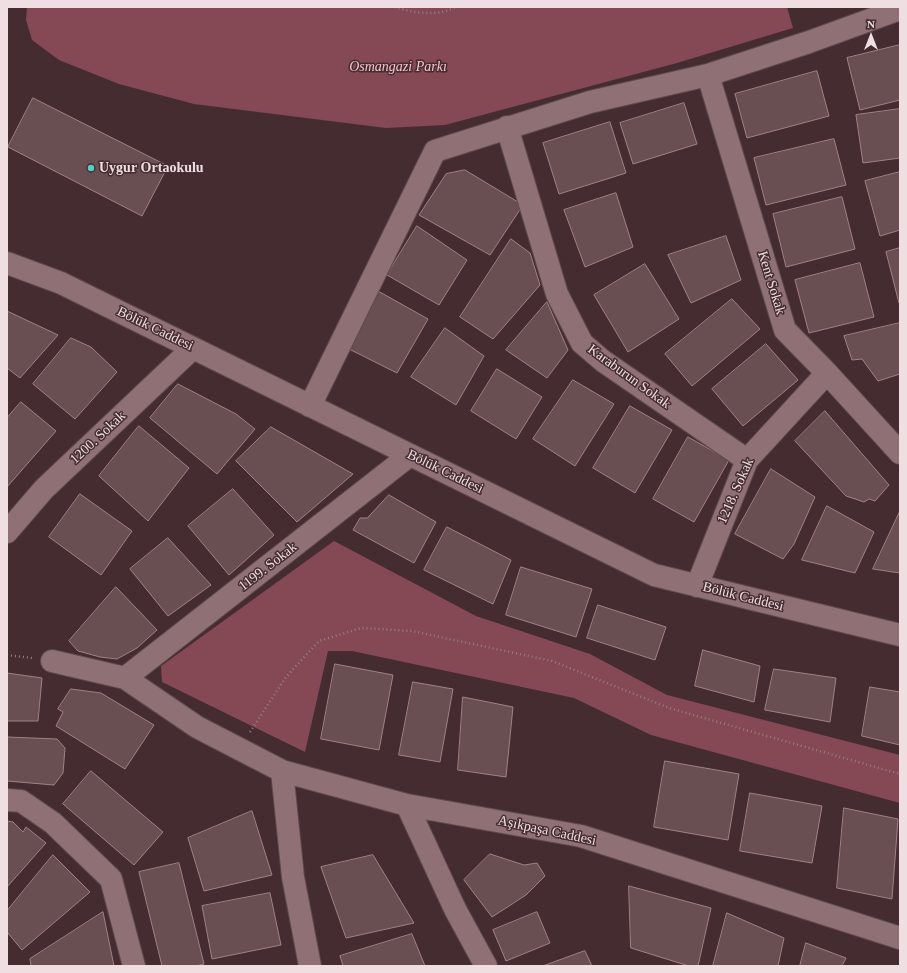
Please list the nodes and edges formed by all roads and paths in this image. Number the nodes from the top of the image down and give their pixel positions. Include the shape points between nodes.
1 (395, 7) edge
2 (455, 7) edge
3 (900, 9) edge
4 (708, 76) junction
5 (506, 128) junction
6 (8, 264) edge
7 (193, 348) junction
8 (827, 373) junction
9 (310, 406) junction
10 (900, 453) edge
11 (410, 455) junction
12 (747, 460) junction
13 (7, 532) edge
14 (697, 586) junction
15 (900, 635) edge
16 (52, 661) dead end
17 (126, 678) junction
18 (239, 749) junction
19 (282, 771) junction
20 (900, 774) edge
21 (7, 800) edge
22 (407, 805) junction
23 (900, 938) edge
24 (134, 966) edge
25 (308, 966) edge
26 (486, 966) edge

1 - 2 path via 412,13 449,11
3 - 4 street
4 - 5 street via 590,102
4 - 8 street, Kent Sokak via 785,330
5 - 9 street via 435,151
5 - 12 street, Karaburun Sokak via 556,294 582,342 604,361
6 - 7 street, Bölük Caddesi via 61,283
7 - 9 street, Bölük Caddesi
7 - 13 street, 1200. Sokak via 44,489
8 - 10 street, Kent Sokak
8 - 12 street, 1218. Sokak
9 - 11 street, Bölük Caddesi
11 - 14 street, Bölük Caddesi via 654,575
11 - 17 street, 1199. Sokak
12 - 14 street, 1218. Sokak
14 - 15 street, Bölük Caddesi
16 - 17 street
17 - 18 street, Aşıkpaşa Caddesi via 197,727
18 - 19 street, Aşıkpaşa Caddesi
18 - 20 path via 286,677 319,641 361,628 412,631 552,661 668,708
19 - 22 street, Aşıkpaşa Caddesi
19 - 25 street via 293,877
21 - 24 street via 21,802 53,823 111,879
22 - 23 street, Aşıkpaşa Caddesi via 581,836
22 - 26 street via 455,909

